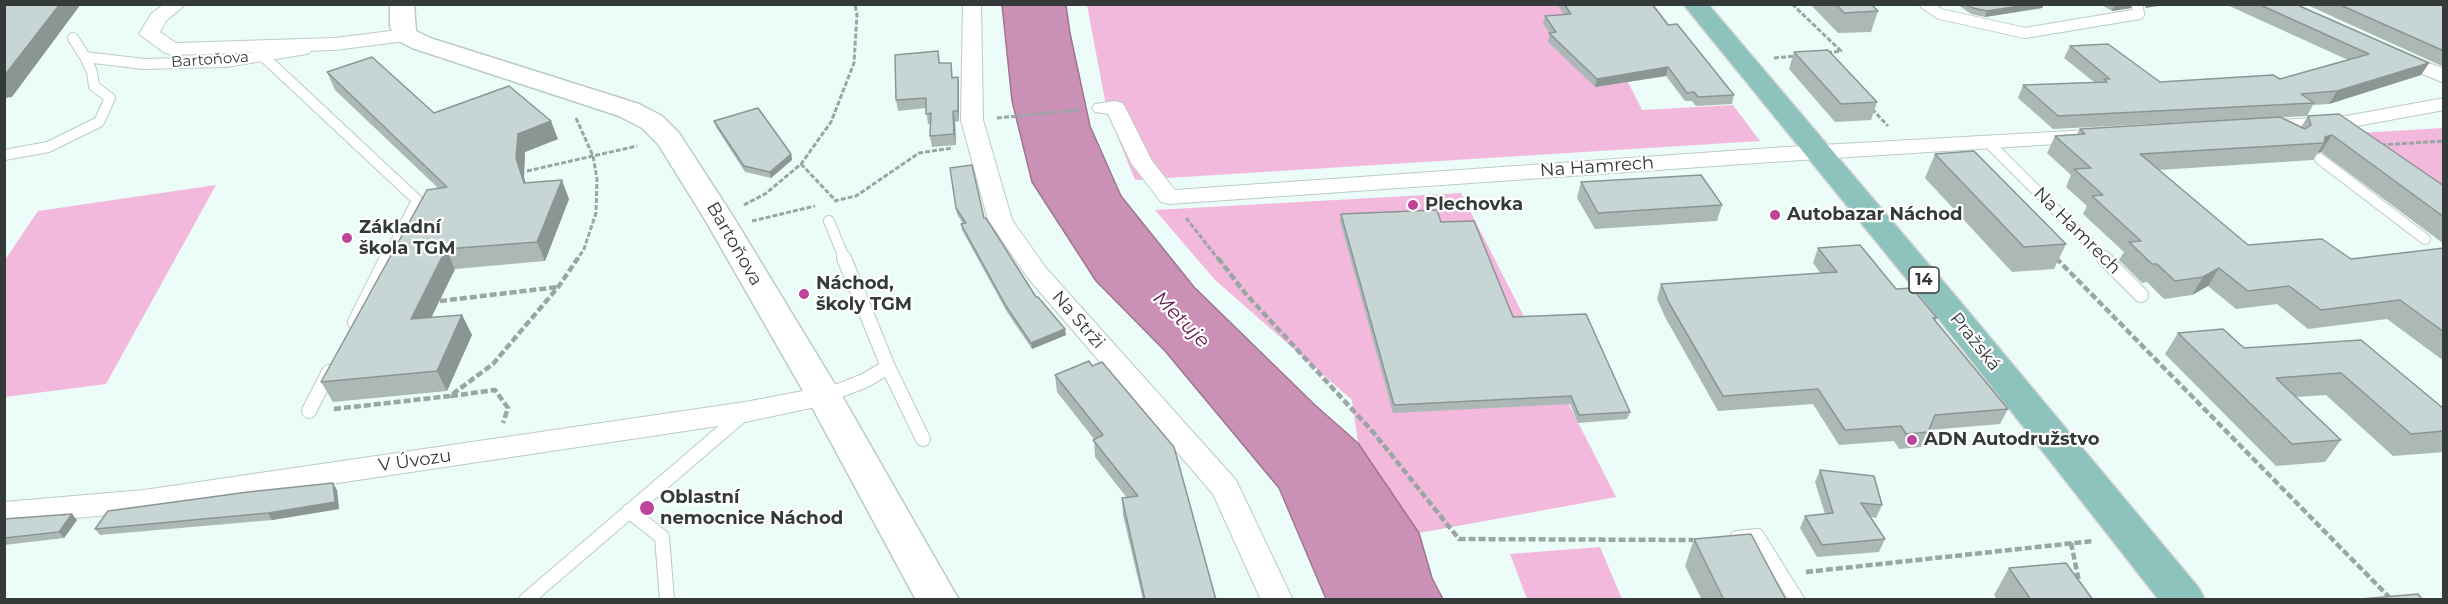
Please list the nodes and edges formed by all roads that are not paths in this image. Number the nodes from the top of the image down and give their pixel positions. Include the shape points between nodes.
1 (177, 4) edge
2 (402, 4) edge
3 (972, 4) edge
4 (1695, 4) edge
5 (1925, 4) edge
6 (2137, 4) edge
7 (406, 35) junction
8 (73, 38) dead end
9 (335, 44) junction
10 (2379, 48) edge
11 (263, 56) junction
12 (85, 57) junction
13 (2444, 77) edge
14 (2444, 104) edge
15 (1095, 108) road end
16 (2247, 128) edge
17 (2105, 135) edge
18 (1987, 141) junction
19 (1816, 152) junction
20 (4, 155) edge
21 (2320, 159) edge
22 (829, 221) road end
23 (2425, 239) dead end
24 (2141, 295) dead end
25 (347, 338) edge
26 (336, 359) edge
27 (888, 368) junction
28 (824, 396) junction
29 (309, 411) road end
30 (745, 412) junction
31 (922, 439) dead end
32 (629, 511) junction
33 (4, 513) edge
34 (1694, 540) edge
35 (526, 600) edge
36 (667, 600) edge
37 (938, 600) edge
38 (1277, 600) edge
39 (1797, 600) edge
40 (2184, 600) edge

1 - 9 street, Bartoňova via 158,18 149,34 172,49
2 - 7 street via 400,17
3 - 38 street, Na Strži via 972,120 1000,220 1037,273 1225,488
4 - 19 main road, Pražská / 14
5 - 6 lane via 1940,14 2025,33 2139,14
7 - 9 street, Bartoňova
7 - 28 street, Bartoňova via 443,52 556,85 652,122 669,139 722,223
8 - 12 lane
9 - 11 lane, Bartoňova
10 - 13 street
11 - 12 lane, Bartoňova via 225,62 144,64
11 - 25 lane via 417,200
12 - 20 lane via 94,86 110,98 99,122 48,147
14 - 16 street via 2278,131
15 - 19 street, Na Hamrech via 1115,107 1142,163 1169,197
17 - 18 street, Na Hamrech
18 - 19 street, Na Hamrech
18 - 24 lane, Na Hamrech
19 - 40 main road, Pražská / 14
21 - 23 lane
22 - 27 lane
26 - 29 lane
27 - 28 lane
27 - 31 lane
28 - 30 street, V Úvozu
28 - 37 street, Bartoňova
30 - 32 lane
30 - 33 street, V Úvozu via 144,501
32 - 35 lane
32 - 36 lane via 662,537
34 - 39 lane via 1757,536

